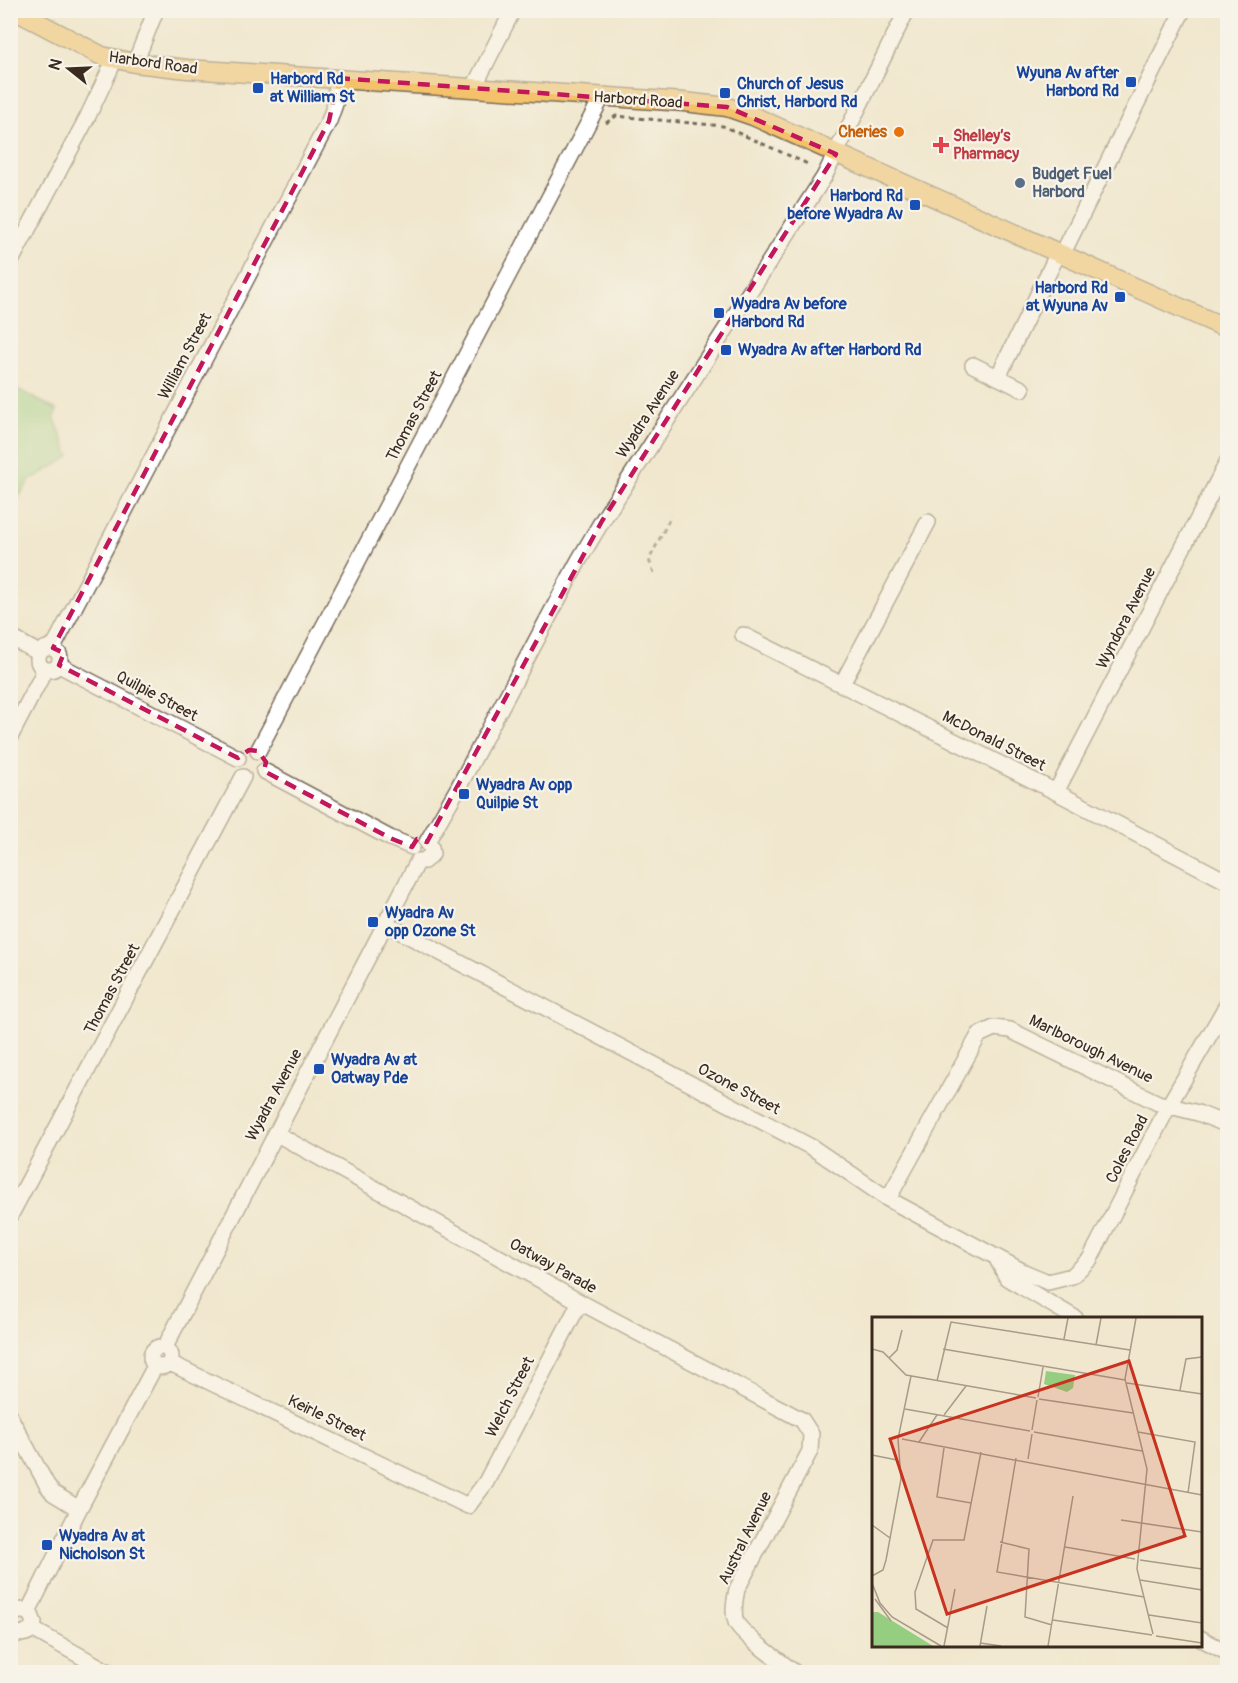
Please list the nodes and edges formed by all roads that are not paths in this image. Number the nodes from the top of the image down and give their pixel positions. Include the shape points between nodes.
1 (14, 10) edge
2 (156, 10) edge
3 (513, 10) edge
4 (907, 10) edge
5 (1183, 10) edge
6 (115, 59) junction
7 (135, 63) junction
8 (338, 78) junction
9 (473, 89) junction
10 (602, 97) junction
11 (836, 154) junction
12 (1060, 254) junction
13 (10, 263) edge
14 (1227, 329) edge
15 (972, 365) dead end
16 (998, 377) junction
17 (1022, 389) dead end
18 (1227, 461) edge
19 (928, 522) dead end
20 (743, 635) dead end
21 (10, 637) edge
22 (46, 650) junction
23 (52, 667) junction
24 (842, 684) junction
25 (10, 737) edge
26 (258, 751) junction
27 (238, 759) junction
28 (264, 771) junction
29 (243, 777) junction
30 (1056, 792) junction
31 (419, 850) junction
32 (1227, 882) edge
33 (386, 924) junction
34 (1227, 1003) edge
35 (1169, 1105) junction
36 (1227, 1125) edge
37 (274, 1133) junction
38 (888, 1198) junction
39 (10, 1216) edge
40 (996, 1257) junction
41 (1072, 1276) joint
42 (580, 1302) junction
43 (1073, 1317) edge
44 (163, 1364) junction
45 (10, 1417) edge
46 (811, 1434) joint
47 (468, 1506) joint
48 (79, 1509) junction
49 (28, 1612) junction
50 (11, 1617) edge
51 (10, 1626) edge
52 (32, 1629) junction
53 (1202, 1639) edge
54 (1227, 1653) edge
55 (109, 1672) edge
56 (794, 1672) edge

1 - 6 main road, Harbord Road via 97,54
2 - 7 street
3 - 9 street
4 - 11 street, Wyadra Avenue
5 - 12 street
6 - 7 main road, Harbord Road
6 - 13 street
7 - 8 main road, Harbord Road
8 - 9 main road, Harbord Road
8 - 22 street, William Street via 329,121
9 - 10 main road, Harbord Road
10 - 11 main road, Harbord Road via 727,107
10 - 26 street, Thomas Street
11 - 12 main road, Harbord Road
11 - 31 street, Wyadra Avenue via 602,521 458,788
12 - 14 main road, Harbord Road
12 - 16 street
15 - 16 street
16 - 17 street
18 - 30 street, Wyndora Avenue
19 - 24 street
20 - 24 street, McDonald Street
21 - 22 street
22 - 23 street via 39,663
23 - 25 street
23 - 27 street, Quilpie Street
24 - 30 street, McDonald Street
26 - 27 street via 244,752
26 - 28 street via 264,758
27 - 29 street
28 - 29 street via 252,779
28 - 31 street
29 - 39 street, Thomas Street
30 - 32 street, McDonald Street
31 - 33 street, Wyadra Avenue
33 - 37 street, Wyadra Avenue
33 - 38 street, Ozone Street via 813,1148
34 - 35 street, Coles Road
35 - 36 street, Marlborough Avenue
35 - 38 street, Marlborough Avenue via 1010,1030 994,1028 979,1035
35 - 41 street, Coles Road via 1090,1259
37 - 42 street, Oatway Parade
37 - 44 street, Wyadra Avenue via 165,1347 171,1354
38 - 40 street, Ozone Street
40 - 41 street, Ozone Street via 1047,1282
40 - 43 street via 1007,1278
42 - 46 street, Oatway Parade via 802,1420
42 - 47 street, Welch Street via 486,1482
44 - 47 street, Keirle Street
44 - 48 street
45 - 48 street via 46,1485 53,1494
46 - 56 street, Austral Avenue via 810,1451 737,1589 734,1612 737,1624 747,1634
48 - 49 street
49 - 50 street via 18,1611
49 - 52 street via 33,1619
51 - 52 street via 20,1634
52 - 55 street
53 - 54 street

